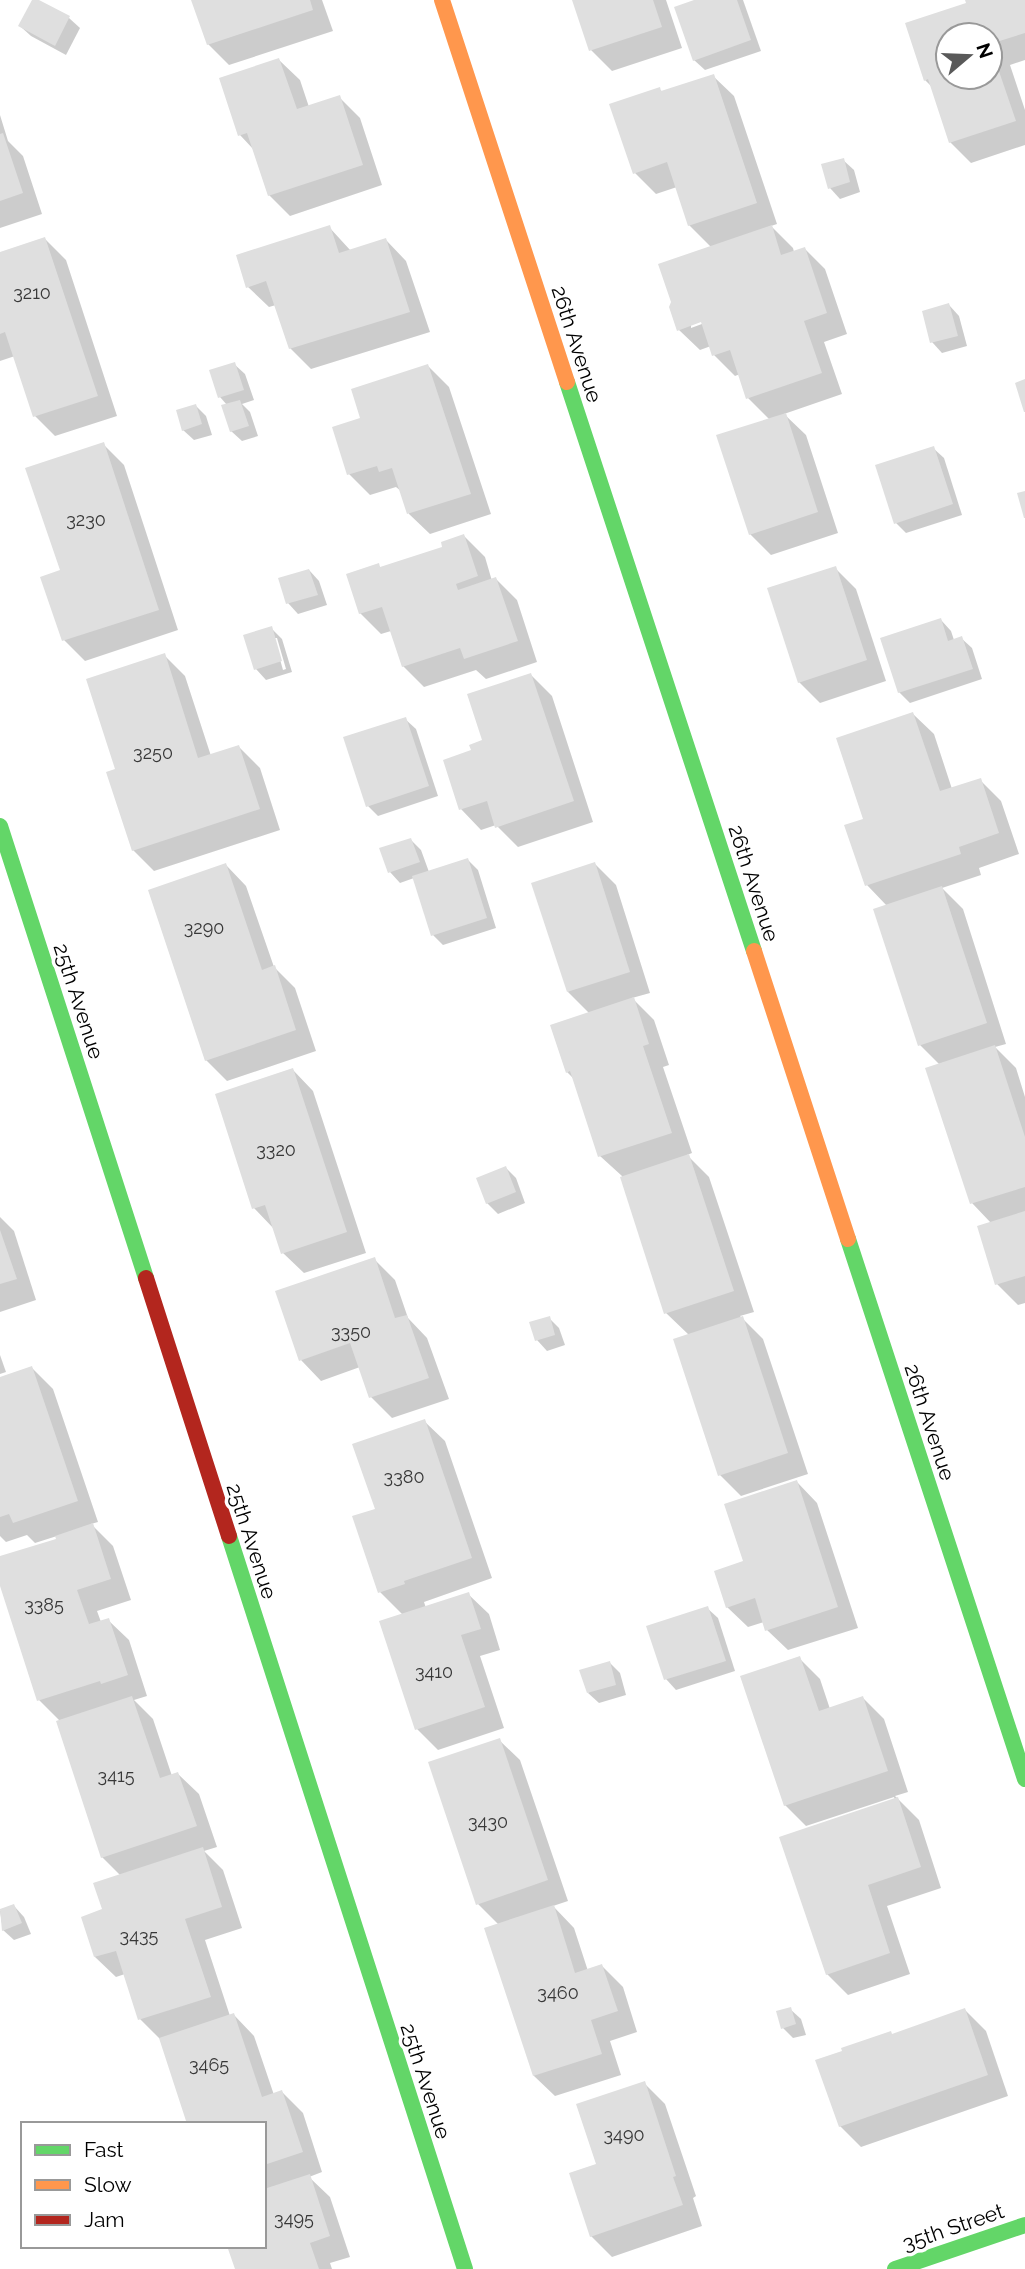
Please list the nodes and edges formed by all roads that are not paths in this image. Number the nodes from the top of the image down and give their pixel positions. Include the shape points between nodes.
1 (442, 0) edge
2 (0, 826) edge
3 (1025, 1780) edge
4 (1025, 2225) edge
5 (465, 2269) edge
6 (895, 2269) edge

1 - 3 street, 26th Avenue
2 - 5 street, 25th Avenue
4 - 6 street, 35th Street

